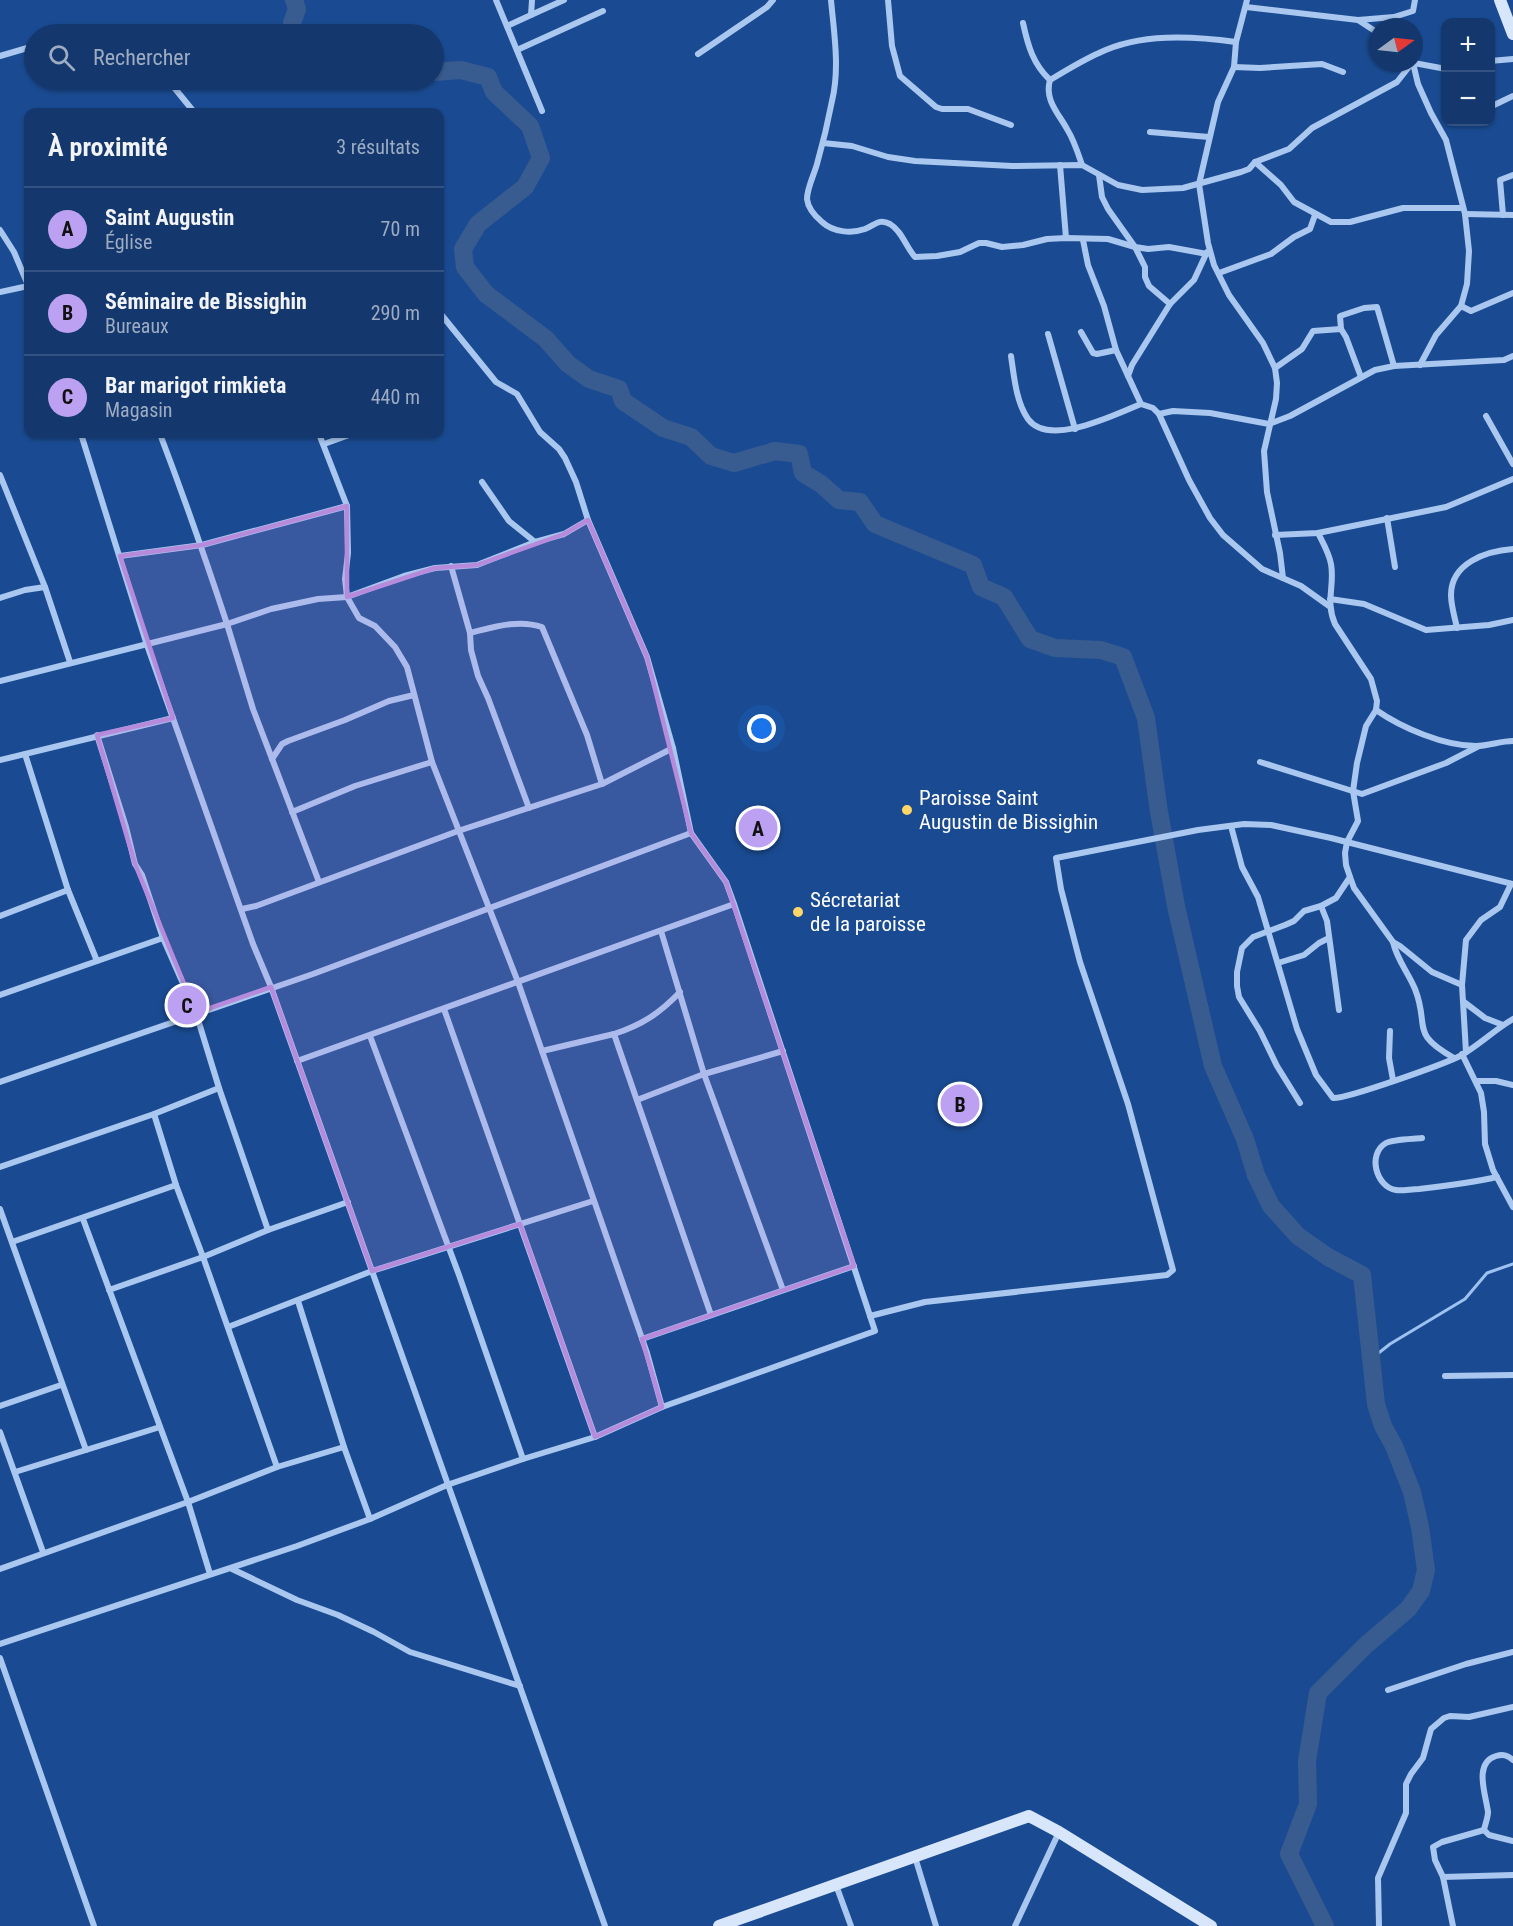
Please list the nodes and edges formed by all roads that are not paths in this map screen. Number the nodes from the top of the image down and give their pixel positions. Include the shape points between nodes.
1 (496, 0) edge
2 (532, 0) edge
3 (564, 0) edge
4 (773, 0) edge
5 (831, 0) edge
6 (888, 0) edge
7 (1415, 0) edge
8 (1500, 0) edge
9 (1246, 3) edge
10 (603, 11) dead end
11 (531, 15) junction
12 (1358, 20) junction
13 (1023, 23) dead end
14 (507, 26) junction
15 (1369, 27) edge
16 (1513, 34) edge
17 (1236, 42) junction
18 (24, 49) edge
19 (517, 50) junction
20 (698, 54) dead end
21 (0, 56) edge
22 (1513, 58) edge
23 (1495, 60) edge
24 (1423, 65) edge
25 (1234, 67) junction
26 (1441, 68) edge
27 (1343, 72) dead end
28 (1405, 72) edge
29 (1416, 72) edge
30 (1050, 80) junction
31 (176, 90) edge
32 (1513, 96) edge
33 (1495, 105) edge
34 (191, 108) edge
35 (542, 111) dead end
36 (1011, 124) dead end
37 (1150, 132) dead end
38 (1209, 138) junction
39 (823, 143) junction
40 (1256, 162) junction
41 (1060, 165) junction
42 (1082, 165) junction
43 (1099, 175) junction
44 (1513, 175) edge
45 (1199, 184) junction
46 (1464, 211) junction
47 (1315, 215) junction
48 (1503, 215) junction
49 (1513, 215) edge
50 (0, 230) edge
51 (1066, 238) junction
52 (1083, 240) junction
53 (1208, 243) junction
54 (1136, 247) junction
55 (1206, 254) junction
56 (1219, 273) junction
57 (24, 276) edge
58 (24, 286) edge
59 (0, 292) edge
60 (1512, 295) edge
61 (1170, 304) junction
62 (1461, 306) junction
63 (444, 318) edge
64 (448, 323) junction
65 (444, 324) edge
66 (1341, 329) junction
67 (1081, 332) dead end
68 (1048, 334) dead end
69 (1116, 350) junction
70 (1011, 356) dead end
71 (1513, 356) edge
72 (1420, 365) junction
73 (1394, 366) junction
74 (1275, 368) junction
75 (1128, 377) junction
76 (1361, 377) junction
77 (1142, 404) junction
78 (1159, 414) junction
79 (1486, 416) dead end
80 (1269, 424) junction
81 (1075, 429) junction
82 (82, 438) edge
83 (161, 438) edge
84 (322, 438) edge
85 (341, 438) edge
86 (324, 444) junction
87 (1513, 464) edge
88 (0, 476) edge
89 (1513, 479) edge
90 (482, 482) dead end
91 (347, 506) junction
92 (1387, 518) junction
93 (588, 520) junction
94 (1318, 533) junction
95 (1275, 536) junction
96 (535, 542) junction
97 (202, 545) junction
98 (1513, 549) edge
99 (120, 556) junction
100 (451, 566) junction
101 (1395, 567) dead end
102 (1283, 578) junction
103 (45, 587) junction
104 (347, 597) junction
105 (0, 598) edge
106 (1330, 603) junction
107 (1513, 620) edge
108 (226, 624) junction
109 (1457, 628) junction
110 (470, 633) junction
111 (147, 645) junction
112 (70, 662) junction
113 (0, 681) edge
114 (414, 695) junction
115 (1376, 710) junction
116 (173, 718) junction
117 (97, 735) junction
118 (1513, 740) edge
119 (1479, 746) junction
120 (673, 748) junction
121 (25, 754) junction
122 (272, 759) junction
123 (0, 760) edge
124 (432, 762) junction
125 (1260, 762) dead end
126 (602, 783) junction
127 (1353, 791) junction
128 (529, 808) junction
129 (291, 812) junction
130 (1231, 826) junction
131 (458, 831) junction
132 (691, 833) junction
133 (1347, 842) junction
134 (1350, 877) junction
135 (319, 882) junction
136 (1512, 884) edge
137 (68, 890) junction
138 (734, 904) junction
139 (1321, 906) junction
140 (489, 908) junction
141 (242, 909) junction
142 (0, 916) edge
143 (661, 931) junction
144 (1269, 931) junction
145 (163, 938) junction
146 (1329, 938) junction
147 (1393, 942) junction
148 (97, 961) junction
149 (1278, 963) junction
150 (518, 982) junction
151 (1462, 985) junction
152 (271, 987) junction
153 (680, 992) junction
154 (0, 995) edge
155 (1464, 1002) junction
156 (444, 1009) junction
157 (1339, 1010) dead end
158 (196, 1013) junction
159 (1513, 1019) edge
160 (1503, 1025) junction
161 (1390, 1031) dead end
162 (614, 1034) junction
163 (370, 1036) junction
164 (542, 1051) junction
165 (783, 1051) junction
166 (1464, 1053) junction
167 (1454, 1058) junction
168 (297, 1061) junction
169 (704, 1074) junction
170 (1393, 1080) junction
171 (1477, 1081) junction
172 (0, 1082) edge
173 (1513, 1084) edge
174 (219, 1088) junction
175 (637, 1100) junction
176 (1300, 1102) dead end
177 (154, 1114) junction
178 (1422, 1138) dead end
179 (0, 1167) edge
180 (1497, 1177) junction
181 (176, 1185) junction
182 (593, 1201) junction
183 (348, 1202) junction
184 (1513, 1207) edge
185 (0, 1209) edge
186 (83, 1219) junction
187 (520, 1224) junction
188 (268, 1230) junction
189 (12, 1242) junction
190 (448, 1247) junction
191 (203, 1257) junction
192 (854, 1266) junction
193 (372, 1271) junction
194 (109, 1290) junction
195 (783, 1290) junction
196 (298, 1301) junction
197 (711, 1315) junction
198 (870, 1316) junction
199 (228, 1327) junction
200 (642, 1339) junction
201 (1513, 1375) edge
202 (1445, 1376) dead end
203 (61, 1385) junction
204 (0, 1406) edge
205 (662, 1407) junction
206 (160, 1427) junction
207 (0, 1432) edge
208 (595, 1437) junction
209 (344, 1447) junction
210 (86, 1450) junction
211 (523, 1459) junction
212 (277, 1467) junction
213 (15, 1472) junction
214 (447, 1485) junction
215 (188, 1502) junction
216 (370, 1519) junction
217 (43, 1552) junction
218 (0, 1569) edge
219 (232, 1569) junction
220 (210, 1574) junction
221 (0, 1644) edge
222 (1513, 1652) edge
223 (0, 1658) edge
224 (520, 1686) junction
225 (1388, 1690) dead end
226 (1513, 1707) edge
227 (1513, 1760) edge
228 (1484, 1830) junction
229 (1059, 1832) junction
230 (1513, 1841) edge
231 (915, 1857) junction
232 (1513, 1875) edge
233 (1443, 1877) junction
234 (837, 1885) junction
235 (94, 1926) edge
236 (606, 1926) edge
237 (719, 1926) edge
238 (851, 1926) edge
239 (936, 1926) edge
240 (1015, 1926) edge
241 (1211, 1926) edge
242 (1379, 1926) edge
243 (1453, 1926) edge

1 - 14 street
2 - 11 street
3 - 11 street
4 - 20 street
5 - 39 street via 836,82
6 - 36 street via 892,46 900,76 942,109 968,109
7 - 12 street via 1413,11
8 - 16 street
9 - 12 street
9 - 17 street
10 - 19 street
11 - 14 street
12 - 15 street
13 - 30 street via 1033,59
14 - 19 street
17 - 25 street
17 - 30 street via 1146,39 1097,53
18 - 21 street
19 - 35 street
22 - 23 street
24 - 26 street
25 - 27 street via 1322,64
25 - 38 street via 1218,102
28 - 40 street via 1397,82 1312,128 1289,149
29 - 46 street via 1446,140
30 - 42 street via 1054,108
31 - 34 street
32 - 33 street
37 - 38 street
38 - 45 street
39 - 41 street via 915,161
39 - 51 street via 807,202 814,214 835,231 865,229 883,221 895,228 915,257 960,252 979,243 1002,247
40 - 45 street via 1249,169
40 - 47 street via 1294,202
41 - 42 street
41 - 51 street
42 - 43 street
43 - 45 street via 1129,189
43 - 54 street via 1107,209
44 - 48 street via 1500,180
45 - 53 street
46 - 47 street via 1403,208 1343,223
46 - 48 street
46 - 62 street via 1469,251
47 - 56 street via 1310,229 1271,254
48 - 49 street
50 - 57 street
51 - 52 street
52 - 54 street via 1108,239
52 - 69 street
53 - 55 street
53 - 56 street
54 - 55 street via 1168,247
54 - 61 street via 1149,286
55 - 61 street via 1194,280
56 - 74 street via 1228,295 1263,343
58 - 59 street
60 - 62 street via 1471,311
61 - 75 street
62 - 72 street via 1436,335
63 - 64 street
64 - 65 street
64 - 93 street via 496,382 518,394 540,432 559,449 576,482
66 - 73 street via 1339,317 1377,307
66 - 74 street via 1313,331 1302,349
66 - 76 street
67 - 69 street via 1095,354
68 - 81 street
69 - 75 street
70 - 81 street via 1028,419 1042,428
71 - 72 street via 1504,360
72 - 73 street
73 - 76 street
74 - 80 street via 1276,399
75 - 77 street
76 - 80 street via 1290,417
77 - 78 street
77 - 81 street
78 - 80 street via 1210,413
78 - 102 street via 1210,518 1223,535 1262,569
79 - 87 street
80 - 95 street via 1264,459
82 - 99 street
83 - 97 street
84 - 86 street
85 - 86 street
86 - 91 street
88 - 103 street
89 - 92 street via 1456,504
90 - 96 street via 509,521
91 - 97 street
91 - 104 street
92 - 94 street
92 - 101 street
93 - 96 street via 564,534
93 - 120 street via 647,657
94 - 95 street
94 - 106 street via 1331,566
95 - 102 street
96 - 100 street via 477,565
97 - 99 street
97 - 108 street
98 - 109 street via 1484,555 1462,567 1451,595
99 - 111 street
100 - 104 street via 404,576
100 - 110 street
102 - 106 street
103 - 105 street
103 - 112 street
104 - 108 street via 271,609
104 - 114 street via 359,618 375,627 395,647 407,668
106 - 109 street via 1364,604 1426,630
106 - 115 street via 1335,624 1371,679
107 - 109 street
108 - 111 street
108 - 122 street
110 - 126 street via 509,623 542,627 587,735
110 - 128 street via 478,676
111 - 112 street
111 - 116 street
112 - 113 street
114 - 122 street via 288,741
114 - 124 street
115 - 119 street via 1418,732
115 - 127 street via 1362,738
116 - 117 street
116 - 141 street
117 - 121 street
117 - 145 street via 132,856
118 - 119 street
119 - 127 street via 1368,793
120 - 126 street
120 - 132 street
121 - 123 street
121 - 137 street
122 - 129 street
124 - 129 street via 355,786
124 - 131 street
125 - 127 street
126 - 128 street
127 - 133 street via 1358,821
128 - 131 street
129 - 135 street
130 - 133 street via 1271,825
130 - 144 street via 1242,867 1255,890
130 - 198 street via 1056,858 1080,962 1128,1104 1173,1270 1167,1275 925,1302
131 - 135 street
131 - 140 street
132 - 138 street via 726,882
132 - 140 street
133 - 134 street
133 - 136 street
134 - 139 street via 1336,898
134 - 147 street
135 - 141 street
136 - 151 street via 1500,907 1474,926 1466,940
137 - 142 street
137 - 148 street
138 - 143 street
138 - 165 street
139 - 144 street
139 - 146 street
140 - 150 street
140 - 152 street
141 - 152 street
143 - 150 street
143 - 153 street
144 - 149 street
144 - 176 street via 1253,937 1242,948 1237,986 1239,997
145 - 148 street
145 - 158 street
146 - 149 street via 1304,955
146 - 157 street
147 - 151 street via 1432,972
147 - 167 street via 1395,955 1414,988 1429,1042
148 - 154 street
149 - 170 street via 1290,1012 1319,1081 1330,1096 1339,1098
150 - 156 street
150 - 164 street
151 - 155 street
152 - 158 street
152 - 168 street
153 - 162 street via 662,1011
153 - 169 street
155 - 160 street via 1485,1018
155 - 166 street
156 - 163 street
156 - 187 street
158 - 172 street
158 - 174 street
159 - 160 street
160 - 166 street
161 - 170 street
162 - 164 street
162 - 175 street
163 - 168 street
163 - 190 street
164 - 182 street
165 - 169 street
165 - 192 street
166 - 167 street
166 - 171 street
167 - 170 street
168 - 183 street
169 - 175 street
169 - 195 street
171 - 173 street
171 - 180 street via 1484,1112 1485,1144
174 - 177 street
174 - 188 street
175 - 197 street
177 - 179 street
177 - 181 street
178 - 180 street via 1383,1145 1375,1165 1384,1185 1395,1190 1437,1188
180 - 184 street
181 - 186 street
181 - 191 street
182 - 187 street
182 - 200 street
183 - 188 street
183 - 193 street
185 - 189 street
186 - 189 street
186 - 194 street
187 - 190 street
187 - 208 street
188 - 191 street
189 - 203 street
190 - 193 street
190 - 211 street
191 - 194 street
191 - 199 street
192 - 195 street
192 - 198 street
193 - 196 street
193 - 214 street
194 - 206 street
195 - 197 street
196 - 199 street
196 - 209 street
197 - 200 street
198 - 205 street via 875,1331
199 - 212 street
200 - 205 street
201 - 202 street
203 - 204 street
203 - 210 street
205 - 208 street
206 - 210 street
206 - 215 street
207 - 213 street
208 - 211 street
209 - 212 street
209 - 216 street
210 - 213 street
211 - 214 street
212 - 215 street
213 - 217 street
214 - 216 street
214 - 224 street
215 - 217 street
215 - 220 street
216 - 219 street
217 - 218 street
219 - 220 street
219 - 224 street via 374,1632 410,1653
220 - 221 street
222 - 225 street
223 - 235 street
224 - 236 street
226 - 242 street via 1469,1717 1450,1716 1431,1729 1423,1758 1406,1784 1406,1813 1378,1878
227 - 228 street via 1504,1755 1486,1760 1484,1793 1488,1812
228 - 230 street
228 - 233 street via 1434,1847
229 - 231 street via 1029,1816
229 - 240 street
229 - 241 street
231 - 234 street
231 - 239 street
232 - 233 street
233 - 243 street
234 - 237 street
234 - 238 street

